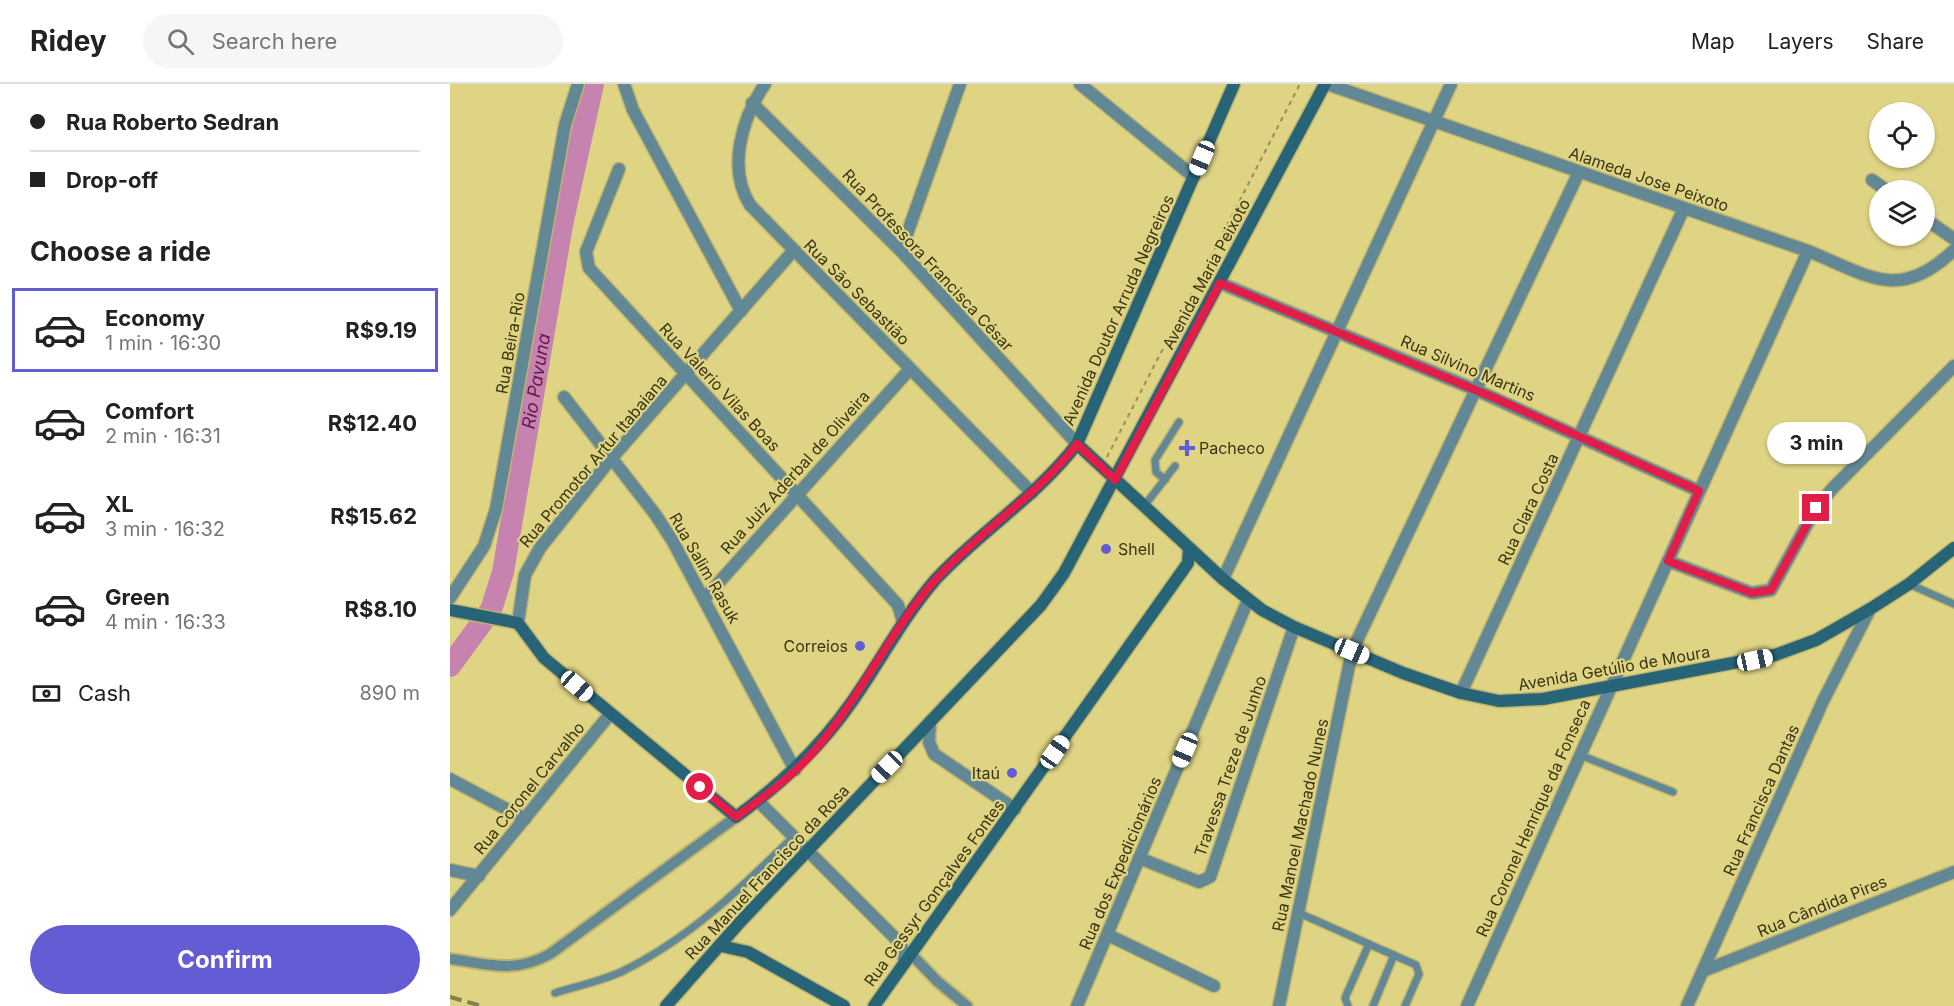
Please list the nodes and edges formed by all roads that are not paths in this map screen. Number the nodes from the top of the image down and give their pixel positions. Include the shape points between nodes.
1 (578, 84) edge
2 (624, 84) edge
3 (765, 84) edge
4 (960, 84) edge
5 (1080, 84) edge
6 (1234, 84) edge
7 (1326, 84) edge
8 (1451, 84) edge
9 (752, 103) junction
10 (1433, 122) junction
11 (619, 169) dead end
12 (1579, 172) junction
13 (1194, 177) junction
14 (1684, 208) junction
15 (1935, 226) edge
16 (1954, 239) edge
17 (1954, 250) edge
18 (793, 251) junction
19 (901, 251) junction
20 (1808, 251) junction
21 (1220, 283) junction
22 (741, 311) junction
23 (1336, 330) junction
24 (1954, 366) edge
25 (910, 369) junction
26 (686, 376) junction
27 (1476, 390) junction
28 (564, 397) dead end
29 (1179, 422) dead end
30 (1580, 435) junction
31 (1077, 444) junction
32 (610, 460) junction
33 (1175, 466) dead end
34 (1115, 480) junction
35 (1164, 480) junction
36 (1699, 491) junction
37 (1032, 493) junction
38 (797, 494) junction
39 (1145, 505) junction
40 (1189, 548) junction
41 (1954, 548) edge
42 (1202, 560) junction
43 (1668, 561) junction
44 (1188, 563) junction
45 (1223, 579) junction
46 (1909, 584) junction
47 (450, 598) edge
48 (705, 598) junction
49 (1248, 600) junction
50 (1954, 604) edge
51 (898, 606) junction
52 (913, 608) junction
53 (1870, 609) junction
54 (452, 610) edge
55 (513, 621) junction
56 (903, 622) junction
57 (1294, 627) junction
58 (1352, 651) junction
59 (1610, 687) junction
60 (1461, 693) junction
61 (610, 714) junction
62 (930, 722) junction
63 (1580, 755) junction
64 (795, 770) junction
65 (450, 779) edge
66 (1672, 792) dead end
67 (758, 801) junction
68 (1015, 809) junction
69 (736, 817) junction
70 (525, 819) junction
71 (793, 837) junction
72 (807, 851) junction
73 (1139, 858) junction
74 (450, 870) edge
75 (1954, 872) edge
76 (479, 876) junction
77 (450, 910) edge
78 (1299, 913) junction
79 (741, 921) junction
80 (1108, 935) junction
81 (1369, 944) junction
82 (721, 946) junction
83 (748, 952) junction
84 (1394, 955) junction
85 (450, 959) edge
86 (909, 959) junction
87 (1702, 972) junction
88 (1214, 986) dead end
89 (555, 993) dead end
90 (666, 1006) edge
91 (844, 1006) edge
92 (874, 1006) edge
93 (967, 1006) edge
94 (1077, 1006) edge
95 (1279, 1006) edge
96 (1348, 1006) edge
97 (1373, 1006) edge
98 (1405, 1006) edge
99 (1467, 1006) edge
100 (1687, 1006) edge

1 - 47 street, Rua Beira-Rio via 566,125 496,509 484,546
2 - 22 street via 633,110
3 - 9 street, Rua São Sebastião
4 - 19 street
5 - 13 street
6 - 13 main road, Avenida Doutor Arruda Negreiros
7 - 10 street, Alameda Jose Peixoto
7 - 21 main road, Avenida Maria Peixoto
8 - 10 street
9 - 18 street, Rua São Sebastião via 740,155 741,192
9 - 19 street, Rua Professora Francisca César
10 - 12 street, Alameda Jose Peixoto
10 - 23 street
11 - 26 street, Rua Valerio Vilas Boas via 586,260
12 - 14 street, Alameda Jose Peixoto
12 - 27 street, Rua Manoel Machado Nunes
13 - 31 main road, Avenida Doutor Arruda Negreiros
14 - 20 street, Alameda Jose Peixoto
14 - 30 street, Rua Clara Costa
15 - 16 street
17 - 20 street, Alameda Jose Peixoto via 1931,269 1899,281 1881,281
18 - 22 street, Rua Promotor Artur Itabaiana
18 - 25 street, Rua São Sebastião
19 - 31 street, Rua Professora Francisca César
20 - 36 street, Rua Coronel Henrique da Fonseca
21 - 23 street, Rua Silvino Martins
21 - 34 main road, Avenida Maria Peixoto
22 - 26 street, Rua Promotor Artur Itabaiana
23 - 27 street, Rua Silvino Martins
23 - 45 street
24 - 43 street via 1816,508 1771,590 1752,593
25 - 37 street, Rua São Sebastião
25 - 38 street, Rua Juiz Aderbal de Oliveira
26 - 32 street, Rua Promotor Artur Itabaiana
26 - 38 street, Rua Valerio Vilas Boas
27 - 30 street, Rua Silvino Martins
27 - 58 street, Rua Manoel Machado Nunes
28 - 32 street, Rua Salim Rasuk
29 - 35 lane via 1155,460 1156,472
30 - 36 street, Rua Silvino Martins
30 - 60 street, Rua Clara Costa
31 - 34 main road, Avenida Getúlio de Moura
31 - 37 main road, Avenida Doutor Arruda Negreiros
32 - 48 street, Rua Salim Rasuk via 655,514
32 - 55 street, Rua Promotor Artur Itabaiana via 531,562
33 - 35 lane
34 - 39 main road, Avenida Getúlio de Moura
34 - 62 main road, Rua Manuel Francisco da Rosa via 1064,573 1041,605
35 - 39 lane
36 - 43 street, Rua Coronel Henrique da Fonseca
37 - 52 main road, Avenida Doutor Arruda Negreiros via 956,560
38 - 48 street, Rua Juiz Aderbal de Oliveira
38 - 51 street, Rua Valerio Vilas Boas
39 - 40 main road, Avenida Getúlio de Moura
40 - 42 main road, Avenida Getúlio de Moura
40 - 44 main road
41 - 46 main road, Avenida Getúlio de Moura
42 - 44 main road
42 - 45 main road, Avenida Getúlio de Moura
43 - 59 street, Rua Coronel Henrique da Fonseca
44 - 68 main road, Rua Gessyr Gonçalves Fontes
45 - 49 main road, Avenida Getúlio de Moura
46 - 50 lane
46 - 53 main road, Avenida Getúlio de Moura
48 - 64 street, Rua Salim Rasuk
49 - 57 main road, Avenida Getúlio de Moura
49 - 73 street, Rua dos Expedicionários
51 - 52 street
51 - 56 street, Rua Valerio Vilas Boas
52 - 56 main road, Avenida Doutor Arruda Negreiros
53 - 59 main road, Avenida Getúlio de Moura via 1775,656
53 - 87 street, Rua Francisca Dantas via 1823,701
54 - 55 main road
55 - 61 main road via 544,658
56 - 64 main road, Avenida Doutor Arruda Negreiros via 852,702
57 - 58 main road, Avenida Getúlio de Moura
57 - 73 street, Travessa Treze de Junho via 1210,877 1199,882
58 - 60 main road, Avenida Getúlio de Moura
58 - 78 street, Rua Manoel Machado Nunes
59 - 60 main road, Avenida Getúlio de Moura via 1517,701
59 - 63 street, Rua Coronel Henrique da Fonseca
61 - 69 main road
61 - 70 street, Rua Coronel Carvalho
62 - 68 street via 929,742 934,754
62 - 72 main road, Rua Manuel Francisco da Rosa
63 - 66 lane
63 - 99 street, Rua Coronel Henrique da Fonseca
64 - 67 main road, Avenida Doutor Arruda Negreiros
65 - 70 street
67 - 69 main road, Avenida Doutor Arruda Negreiros
67 - 71 street
68 - 86 main road, Rua Gessyr Gonçalves Fontes
69 - 85 street via 531,964 517,967
70 - 76 street, Rua Coronel Carvalho
71 - 72 street
71 - 89 lane via 728,900 665,949 619,973
72 - 79 main road, Rua Manuel Francisco da Rosa
72 - 86 street via 901,944
73 - 80 street, Rua dos Expedicionários
74 - 76 street
75 - 87 street, Rua Cândida Pires
76 - 77 street, Rua Coronel Carvalho
78 - 81 lane
78 - 95 street, Rua Manoel Machado Nunes
79 - 82 main road, Rua Manuel Francisco da Rosa
79 - 83 main road
80 - 88 street
80 - 94 street, Rua dos Expedicionários
81 - 84 lane
81 - 96 lane via 1345,998
82 - 83 main road
82 - 90 main road, Rua Manuel Francisco da Rosa
83 - 91 main road
84 - 97 lane
84 - 98 lane via 1419,969
86 - 92 main road, Rua Gessyr Gonçalves Fontes
86 - 93 street
87 - 100 street, Rua Francisca Dantas

